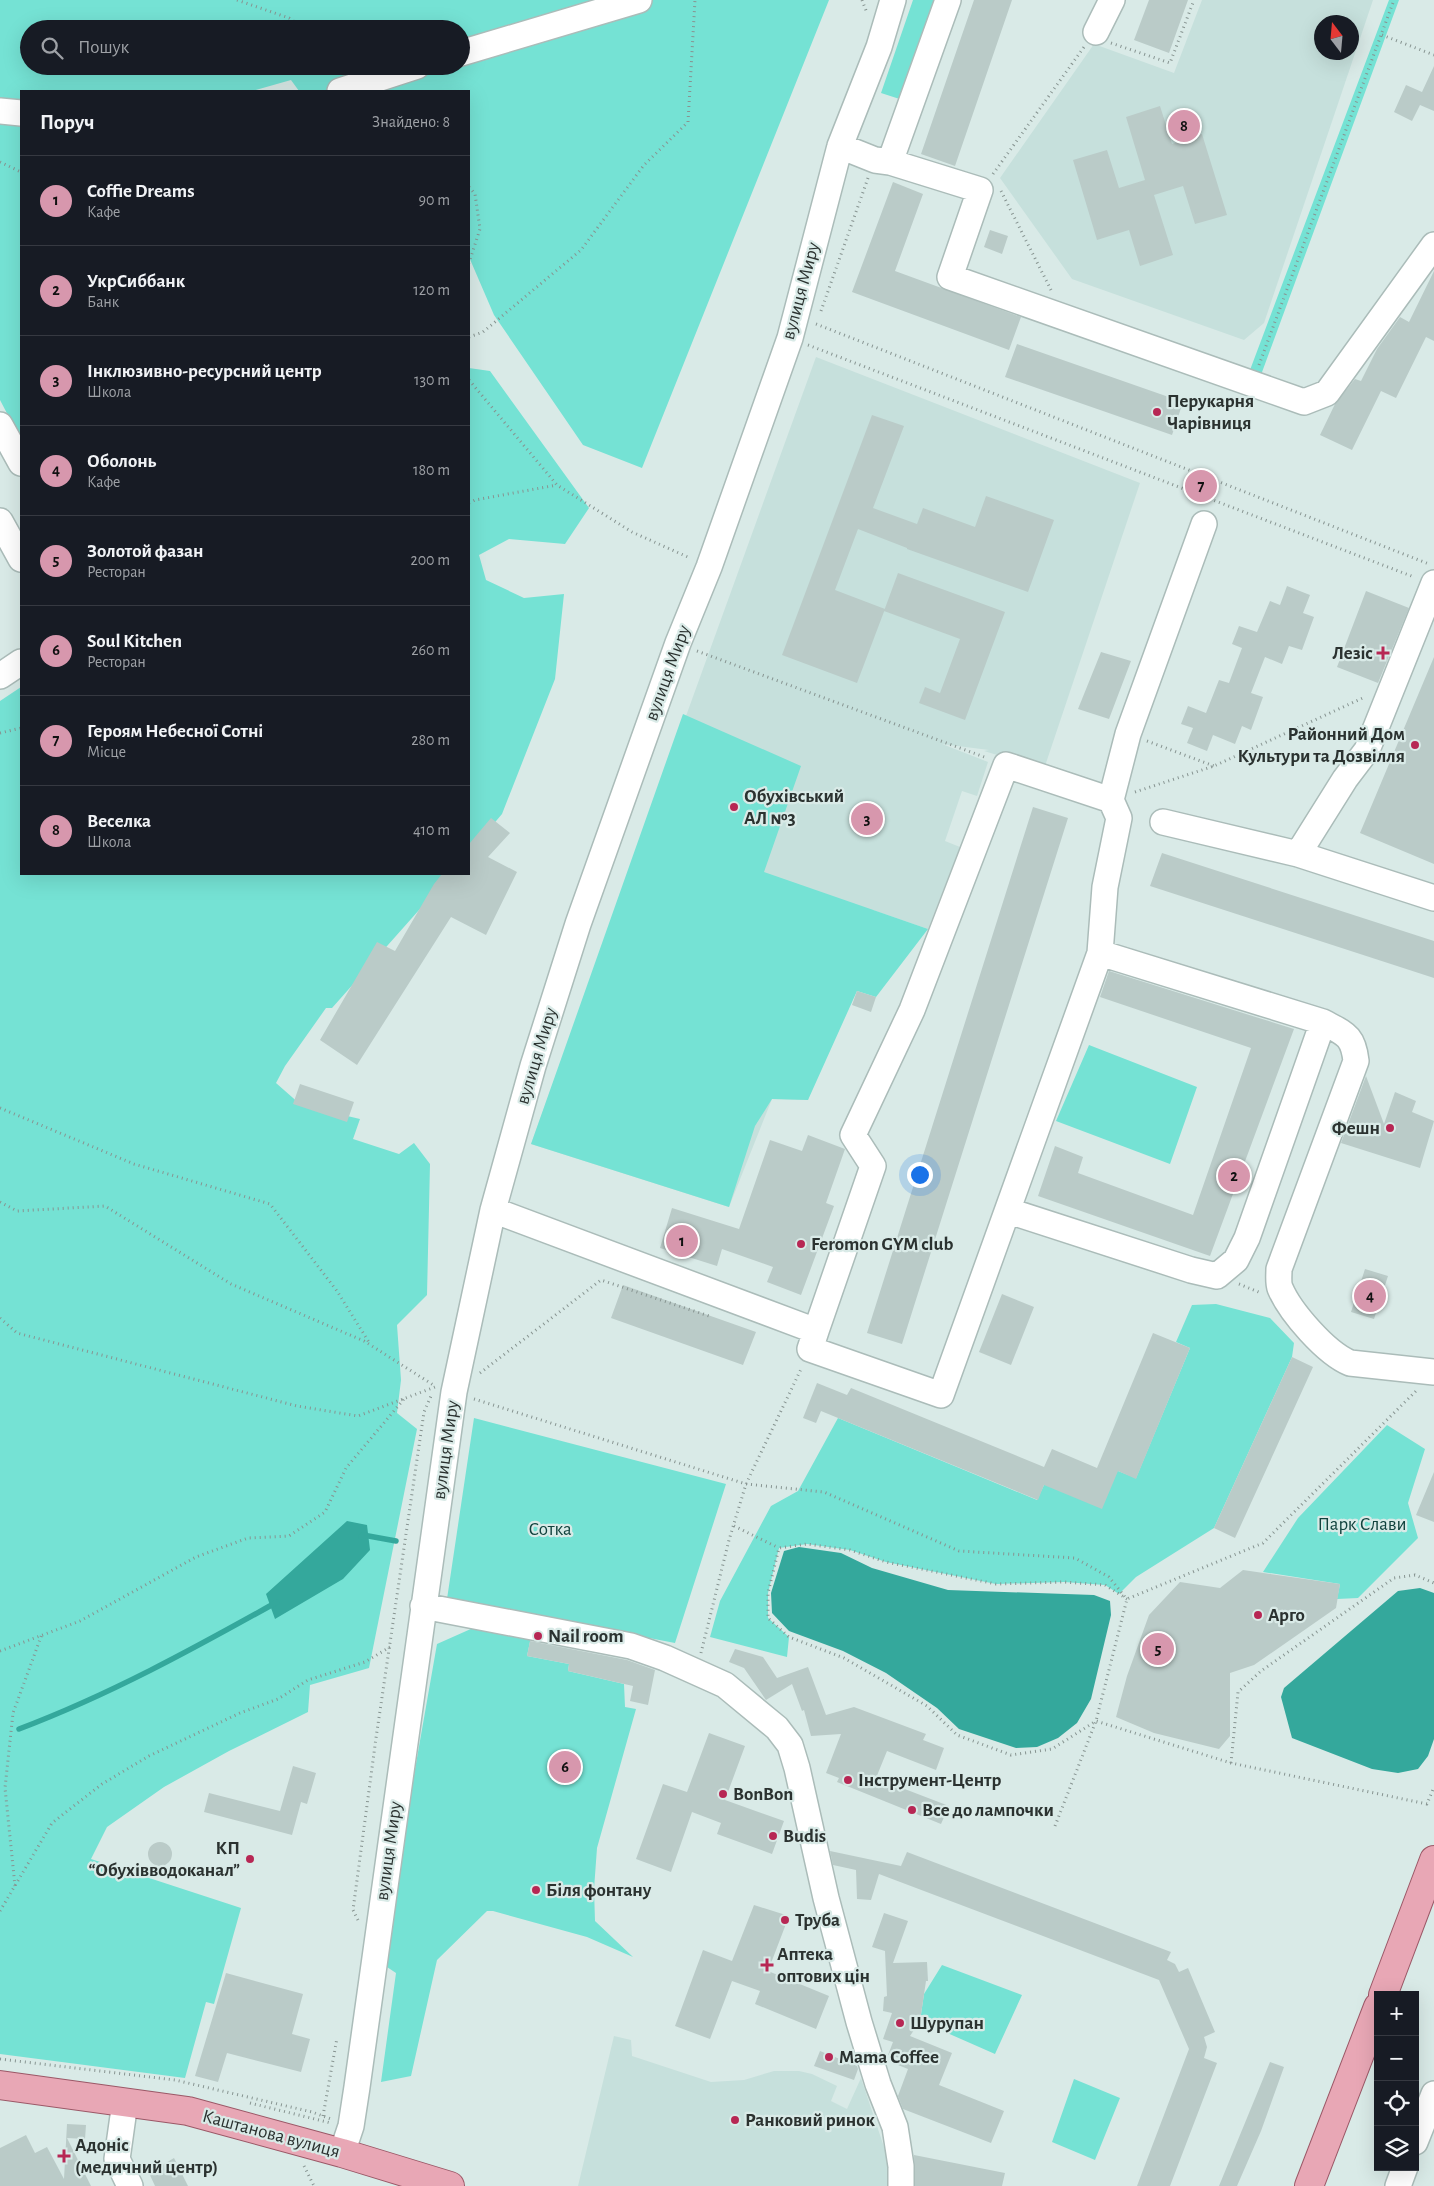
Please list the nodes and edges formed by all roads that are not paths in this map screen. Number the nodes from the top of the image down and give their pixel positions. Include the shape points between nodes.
1 (639, 0) edge
2 (894, 0) edge
3 (948, 0) edge
4 (1112, 0) edge
5 (1096, 32) road end
6 (470, 50) edge
7 (389, 75) edge
8 (343, 90) edge
9 (0, 112) edge
10 (20, 113) edge
11 (840, 146) junction
12 (883, 161) junction
13 (1434, 246) edge
14 (0, 425) edge
15 (20, 461) edge
16 (0, 521) edge
17 (1204, 524) dead end
18 (20, 557) edge
19 (1432, 595) edge
20 (20, 663) edge
21 (0, 676) edge
22 (1111, 800) junction
23 (1163, 822) dead end
24 (1298, 854) junction
25 (1434, 898) edge
26 (1100, 953) junction
27 (1323, 1022) junction
28 (493, 1210) junction
29 (1009, 1211) junction
30 (813, 1340) junction
31 (1427, 1379) edge
32 (423, 1606) junction
33 (1434, 1860) edge
34 (1384, 1991) edge
35 (1374, 2018) edge
36 (0, 2085) edge
37 (1434, 2094) edge
38 (126, 2102) junction
39 (1419, 2132) edge
40 (342, 2153) junction
41 (1404, 2171) edge
42 (130, 2186) edge
43 (450, 2186) edge
44 (901, 2186) edge
45 (1310, 2186) edge
46 (1398, 2186) edge

1 - 6 street
2 - 11 street, вулиця Миру via 880,47
3 - 12 street
4 - 5 street
7 - 8 street
9 - 10 street
11 - 12 street
11 - 28 street, вулиця Миру via 790,338 578,924 532,1066
12 - 13 street via 986,183 950,277 1304,402 1327,394
14 - 15 street
16 - 18 street
17 - 22 street via 1128,734
19 - 24 street via 1367,750
20 - 21 street
22 - 26 street via 1119,818 1105,887
22 - 30 street via 1006,765 912,1010 853,1135 873,1166
23 - 24 street
24 - 25 street
26 - 27 street
26 - 29 street
27 - 29 street via 1247,1238 1236,1260 1217,1276
27 - 31 street via 1344,1033 1354,1045 1356,1061 1280,1268 1279,1286 1289,1304 1338,1358
28 - 30 street
28 - 32 street, вулиця Миру via 445,1389
29 - 30 street via 941,1395
32 - 40 street, вулиця Миру via 357,2087 351,2126
32 - 44 street via 630,1646 724,1685 777,1728 790,1744 826,1898 860,2022 878,2084 896,2127
33 - 34 main road
35 - 45 main road
36 - 38 main road, Каштанова вулиця
37 - 39 street
38 - 40 main road, Каштанова вулиця via 188,2111
38 - 42 street via 117,2159
40 - 43 main road, Каштанова вулиця
41 - 46 street

